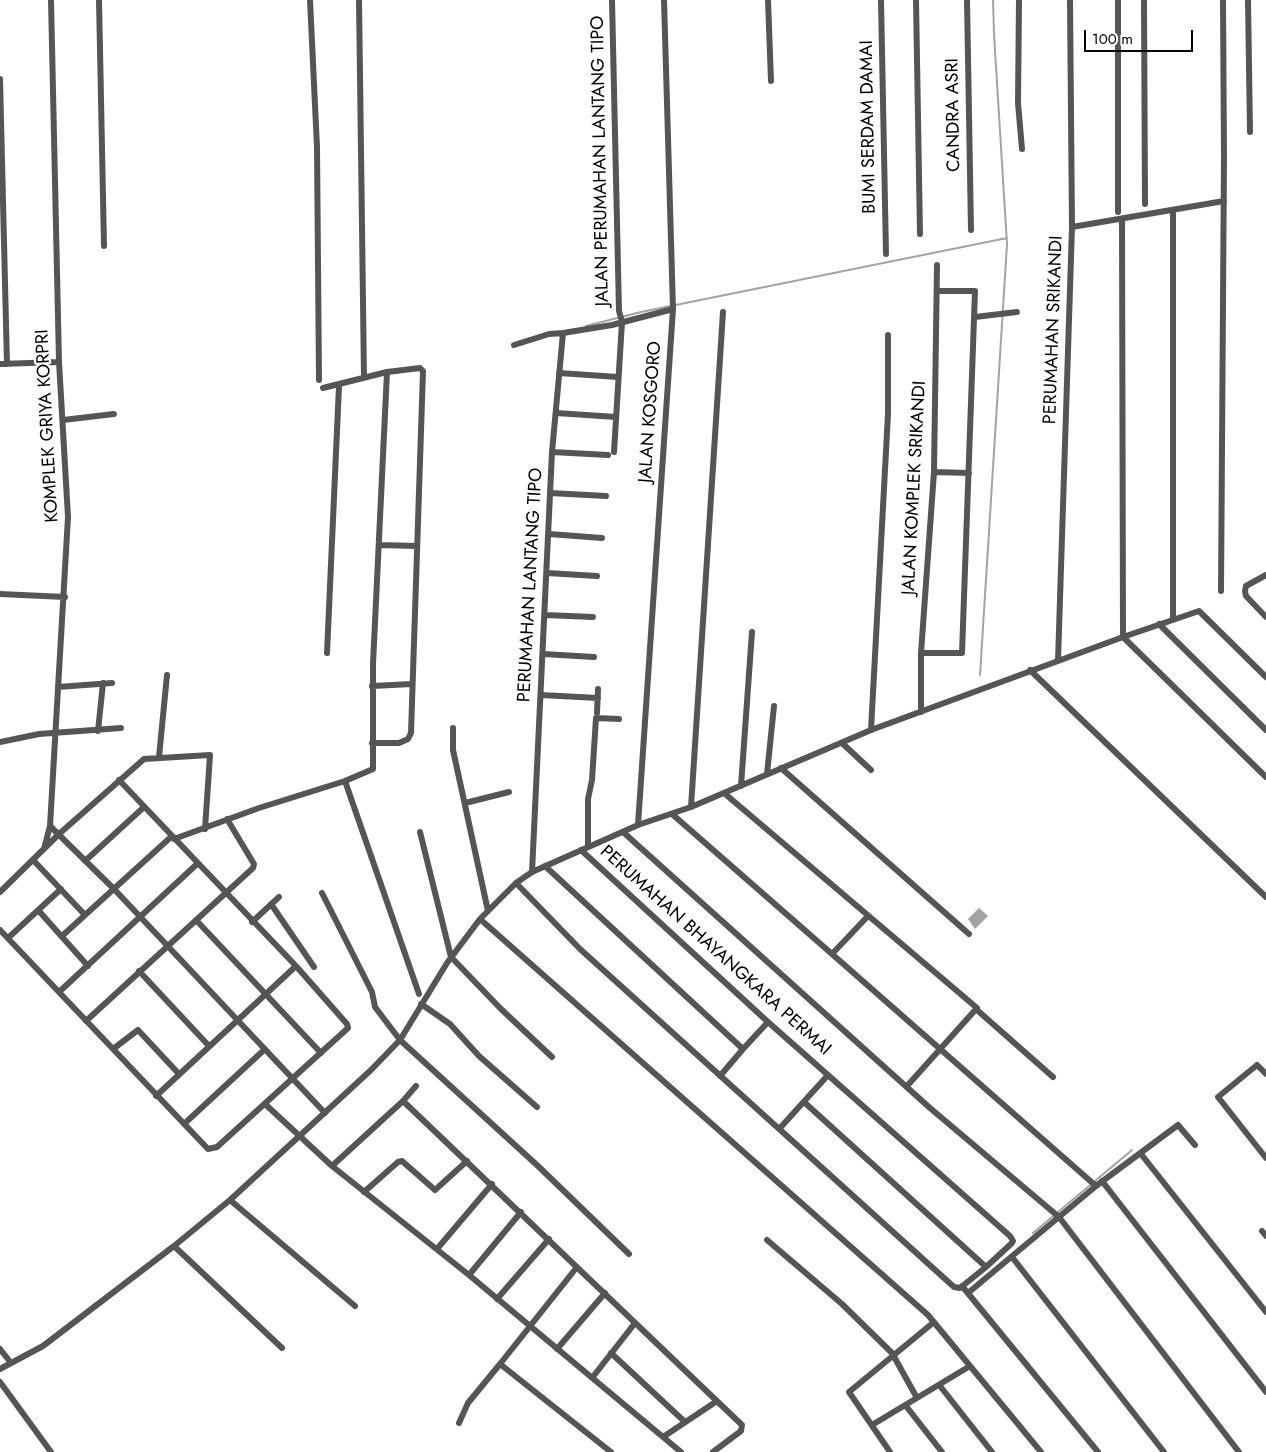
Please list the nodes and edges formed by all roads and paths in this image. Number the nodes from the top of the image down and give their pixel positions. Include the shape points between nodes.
1 (51, 0) edge
2 (99, 0) edge
3 (310, 0) edge
4 (359, 0) edge
5 (612, 0) edge
6 (664, 0) edge
7 (768, 0) edge
8 (881, 0) edge
9 (916, 0) edge
10 (967, 0) edge
11 (1019, 0) edge
12 (1070, 0) edge
13 (1118, 0) edge
14 (1144, 0) edge
15 (1223, 0) edge
16 (1248, 0) edge
17 (0, 78) edge
18 (771, 82) dead end
19 (1250, 132) dead end
20 (1022, 149) dead end
21 (1224, 201) junction
22 (1145, 204) dead end
23 (1173, 211) junction
24 (1118, 212) dead end
25 (1122, 219) junction
26 (1072, 227) junction
27 (971, 230) dead end
28 (920, 234) dead end
29 (104, 246) dead end
30 (886, 254) dead end
31 (937, 264) dead end
32 (938, 291) junction
33 (673, 309) junction
34 (723, 312) dead end
35 (1017, 312) dead end
36 (975, 317) junction
37 (622, 322) junction
38 (563, 333) junction
39 (888, 334) dead end
40 (514, 345) dead end
41 (59, 362) junction
42 (3, 364) edge
43 (387, 372) junction
44 (559, 373) junction
45 (364, 377) junction
46 (618, 377) junction
47 (319, 380) dead end
48 (339, 386) junction
49 (323, 388) dead end
50 (556, 413) junction
51 (114, 414) dead end
52 (616, 417) junction
53 (63, 420) junction
54 (552, 452) junction
55 (934, 472) junction
56 (969, 473) junction
57 (550, 493) junction
58 (606, 496) dead end
59 (549, 534) junction
60 (602, 538) dead end
61 (379, 545) junction
62 (417, 546) junction
63 (547, 573) junction
64 (1266, 575) edge
65 (596, 576) dead end
66 (1221, 591) dead end
67 (0, 594) edge
68 (64, 597) junction
69 (545, 615) junction
70 (593, 617) dead end
71 (1266, 617) edge
72 (1173, 619) junction
73 (1159, 624) junction
74 (752, 632) dead end
75 (1123, 636) junction
76 (327, 653) dead end
77 (921, 653) junction
78 (543, 654) junction
79 (594, 656) dead end
80 (1058, 661) junction
81 (1030, 670) junction
82 (167, 675) dead end
83 (1266, 677) edge
84 (112, 683) dead end
85 (103, 684) junction
86 (412, 684) junction
87 (372, 686) junction
88 (58, 687) junction
89 (598, 689) dead end
90 (540, 695) junction
91 (598, 698) junction
92 (774, 706) dead end
93 (920, 712) junction
94 (597, 713) dead end
95 (618, 719) dead end
96 (121, 728) dead end
97 (453, 728) dead end
98 (871, 730) junction
99 (1266, 730) edge
100 (98, 731) junction
101 (54, 734) junction
102 (0, 742) edge
103 (372, 743) junction
104 (842, 743) junction
105 (158, 757) junction
106 (781, 768) junction
107 (871, 770) dead end
108 (767, 774) junction
109 (1266, 778) edge
110 (119, 780) junction
111 (345, 781) junction
112 (741, 786) junction
113 (509, 792) dead end
114 (724, 793) junction
115 (465, 803) junction
116 (144, 807) junction
117 (691, 807) junction
118 (672, 814) junction
119 (227, 819) junction
120 (638, 825) junction
121 (50, 826) junction
122 (206, 829) junction
123 (420, 832) dead end
124 (623, 832) junction
125 (59, 834) junction
126 (173, 837) junction
127 (588, 847) junction
128 (44, 849) junction
129 (581, 850) junction
130 (34, 861) junction
131 (85, 861) junction
132 (197, 864) junction
133 (545, 866) junction
134 (532, 872) junction
135 (516, 883) junction
136 (61, 889) junction
137 (114, 889) junction
138 (0, 892) edge
139 (224, 893) junction
140 (322, 893) dead end
141 (279, 897) dead end
142 (1266, 897) edge
143 (271, 904) junction
144 (38, 910) junction
145 (488, 911) junction
146 (85, 915) junction
147 (868, 916) junction
148 (140, 917) junction
149 (480, 919) junction
150 (196, 920) junction
151 (252, 922) junction
152 (0, 930) edge
153 (969, 934) dead end
154 (62, 936) junction
155 (8, 938) junction
156 (167, 946) junction
157 (832, 954) junction
158 (451, 957) junction
159 (88, 966) junction
160 (296, 966) junction
161 (314, 967) dead end
162 (139, 971) junction
163 (60, 992) junction
164 (266, 994) junction
165 (419, 994) dead end
166 (421, 1004) junction
167 (977, 1010) junction
168 (238, 1020) junction
169 (86, 1021) junction
170 (768, 1022) junction
171 (400, 1040) junction
172 (209, 1046) junction
173 (113, 1049) junction
174 (264, 1049) junction
175 (743, 1049) junction
176 (941, 1050) junction
177 (321, 1053) junction
178 (552, 1057) dead end
179 (180, 1074) junction
180 (1266, 1074) edge
181 (828, 1075) junction
182 (720, 1076) junction
183 (1053, 1077) dead end
184 (292, 1078) junction
185 (416, 1086) dead end
186 (906, 1086) junction
187 (156, 1096) junction
188 (403, 1101) junction
189 (804, 1102) junction
190 (265, 1104) junction
191 (537, 1107) dead end
192 (325, 1113) junction
193 (184, 1124) junction
194 (780, 1128) junction
195 (300, 1137) junction
196 (1195, 1145) dead end
197 (1140, 1154) junction
198 (1266, 1158) edge
199 (467, 1161) junction
200 (332, 1166) junction
201 (1102, 1181) junction
202 (492, 1184) junction
203 (1096, 1185) junction
204 (364, 1192) junction
205 (230, 1200) junction
206 (522, 1212) junction
207 (1056, 1215) junction
208 (549, 1239) junction
209 (767, 1240) dead end
210 (174, 1246) junction
211 (437, 1249) junction
212 (629, 1254) dead end
213 (1012, 1257) junction
214 (577, 1267) junction
215 (986, 1267) junction
216 (469, 1275) junction
217 (966, 1289) junction
218 (605, 1293) junction
219 (497, 1299) junction
220 (355, 1306) dead end
221 (1266, 1312) edge
222 (931, 1318) junction
223 (634, 1323) junction
224 (529, 1327) junction
225 (282, 1348) dead end
226 (0, 1349) edge
227 (557, 1349) junction
228 (611, 1353) junction
229 (891, 1353) junction
230 (11, 1363) junction
231 (500, 1364) junction
232 (970, 1366) junction
233 (0, 1369) edge
234 (592, 1378) junction
235 (0, 1382) edge
236 (940, 1386) junction
237 (1266, 1392) edge
238 (918, 1398) junction
239 (717, 1401) junction
240 (906, 1406) junction
241 (685, 1422) junction
242 (459, 1423) dead end
243 (872, 1425) junction
244 (662, 1437) junction
245 (52, 1452) edge
246 (611, 1452) edge
247 (681, 1452) edge
248 (713, 1452) edge
249 (890, 1452) edge
250 (942, 1452) edge
251 (992, 1452) edge
252 (1041, 1452) edge
253 (1098, 1452) edge
254 (1164, 1452) edge
255 (1239, 1452) edge

1 - 41 street, KOMPLEK GRIYA KORPRI
2 - 29 street
3 - 47 street via 317,147
4 - 45 street
5 - 37 street, JALAN PERUMAHAN LANTANG TIPO via 619,311
6 - 33 street, JALAN KOSGORO
7 - 18 street
8 - 30 street, BUMI SERDAM DAMAI
9 - 28 street
10 - 27 street, CANDRA ASRI
11 - 20 street via 1018,103
12 - 26 street, PERUMAHAN SRIKANDI
13 - 24 street
14 - 22 street
15 - 21 street
16 - 19 street
17 - 42 street
21 - 23 street
21 - 66 street
23 - 25 street
23 - 72 street
25 - 26 street
25 - 75 street
26 - 80 street, PERUMAHAN SRIKANDI
31 - 32 street, JALAN KOMPLEK SRIKANDI
32 - 36 street via 975,291
32 - 55 street, JALAN KOMPLEK SRIKANDI
33 - 37 street
33 - 120 street, JALAN KOSGORO
34 - 117 street
35 - 36 street
36 - 56 street
37 - 38 street
37 - 46 street
38 - 40 street
38 - 44 street, PERUMAHAN LANTANG TIPO
39 - 98 street via 888,414
41 - 42 street
41 - 53 street, KOMPLEK GRIYA KORPRI
43 - 45 street
43 - 61 street
43 - 62 street via 420,368 423,371
44 - 46 street
44 - 50 street, PERUMAHAN LANTANG TIPO
45 - 48 street
46 - 52 street
48 - 49 street
48 - 76 street
50 - 52 street
50 - 54 street, PERUMAHAN LANTANG TIPO
51 - 53 street
52 - 54 street via 611,453
53 - 68 street, KOMPLEK GRIYA KORPRI via 68,499
54 - 57 street, PERUMAHAN LANTANG TIPO
55 - 56 street
55 - 77 street, JALAN KOMPLEK SRIKANDI
56 - 77 street via 962,653
57 - 58 street
57 - 59 street, PERUMAHAN LANTANG TIPO
59 - 60 street
59 - 63 street, PERUMAHAN LANTANG TIPO
61 - 62 street
61 - 87 street
62 - 86 street
63 - 65 street
63 - 69 street, PERUMAHAN LANTANG TIPO
64 - 71 street via 1246,586 1245,591
67 - 68 street
68 - 88 street, KOMPLEK GRIYA KORPRI
69 - 70 street
69 - 78 street, PERUMAHAN LANTANG TIPO
72 - 73 street
72 - 83 street via 1199,611
73 - 75 street
73 - 99 street
74 - 112 street
75 - 80 street
75 - 109 street
77 - 93 street, JALAN KOMPLEK SRIKANDI
78 - 79 street
78 - 90 street, PERUMAHAN LANTANG TIPO
80 - 81 street
81 - 93 street
81 - 142 street
82 - 105 street
84 - 85 street
85 - 88 street
85 - 100 street
86 - 87 street
86 - 103 street via 411,734 408,739 399,743
87 - 103 street
88 - 101 street, KOMPLEK GRIYA KORPRI
89 - 91 street
90 - 91 street
90 - 134 street, PERUMAHAN LANTANG TIPO
91 - 94 street
92 - 108 street
93 - 98 street
95 - 127 street via 596,718 588,799
96 - 100 street
97 - 115 street
98 - 104 street
100 - 101 street
101 - 102 street
101 - 121 street, KOMPLEK GRIYA KORPRI
103 - 111 street via 373,769
104 - 106 street
104 - 107 street
105 - 110 street via 144,759
105 - 122 street via 210,755
106 - 108 street
106 - 153 street
108 - 112 street
110 - 116 street
110 - 125 street
111 - 119 street
111 - 165 street
112 - 114 street
113 - 115 street
114 - 117 street
114 - 147 street
115 - 145 street
116 - 126 street
116 - 131 street
117 - 118 street
118 - 120 street
118 - 157 street
119 - 122 street
119 - 139 street via 254,865
120 - 124 street
121 - 125 street
121 - 128 street, KOMPLEK GRIYA KORPRI
122 - 126 street
123 - 158 street
124 - 127 street
124 - 186 street
125 - 128 street
125 - 131 street
126 - 132 street
126 - 137 street
127 - 129 street
128 - 130 street
129 - 133 street
129 - 170 street, PERUMAHAN BHAYANGKARA PERMAI
130 - 136 street
130 - 138 street
131 - 137 street
132 - 139 street
132 - 148 street
133 - 134 street
133 - 175 street
134 - 135 street
135 - 145 street
135 - 182 street via 580,949
136 - 144 street
136 - 146 street
137 - 146 street
137 - 148 street
139 - 150 street
139 - 151 street
140 - 171 street via 372,992 375,1007
141 - 143 street
143 - 151 street
143 - 161 street
144 - 154 street
144 - 155 street
145 - 149 street
146 - 154 street
147 - 157 street
147 - 167 street
148 - 156 street
148 - 159 street
149 - 158 street
149 - 222 street
150 - 156 street
150 - 164 street
151 - 160 street
152 - 155 street
154 - 159 street
155 - 163 street
156 - 162 street
156 - 168 street
157 - 176 street
158 - 166 street
158 - 178 street
159 - 163 street
160 - 164 street
160 - 177 street via 348,1025
162 - 169 street
162 - 172 street
163 - 169 street
164 - 168 street
164 - 177 street
166 - 171 street
166 - 191 street via 450,1024
167 - 176 street
167 - 183 street
168 - 172 street
168 - 174 street
169 - 173 street
170 - 175 street
170 - 181 street, PERUMAHAN BHAYANGKARA PERMAI
171 - 192 street
171 - 212 street
172 - 179 street
173 - 179 street via 138,1030
173 - 187 street
174 - 184 street
174 - 193 street
175 - 182 street
176 - 186 street
176 - 203 street
177 - 184 street
179 - 187 street
180 - 198 street via 1257,1064 1218,1098
181 - 189 street
181 - 215 street, PERUMAHAN BHAYANGKARA PERMAI via 1012,1238 1012,1243
182 - 194 street
184 - 190 street
184 - 192 street
185 - 188 street
186 - 207 street
187 - 193 street
188 - 199 street
188 - 200 street
189 - 194 street
189 - 215 street
190 - 193 street via 212,1149 206,1148
190 - 195 street
192 - 195 street
194 - 217 street via 956,1288
195 - 200 street
195 - 205 street
196 - 197 street via 1178,1125
197 - 201 street
197 - 221 street
199 - 202 street
199 - 204 street via 435,1190 398,1162
200 - 204 street
201 - 203 street
201 - 237 street
202 - 206 street
202 - 211 street
203 - 207 street
204 - 211 street
205 - 210 street
205 - 220 street
206 - 208 street
206 - 216 street
207 - 213 street
207 - 255 street
208 - 214 street
208 - 219 street
209 - 229 street via 842,1304
210 - 225 street
210 - 230 street via 42,1346
211 - 216 street
213 - 217 street
213 - 254 street
214 - 218 street
214 - 224 street
215 - 217 street
216 - 219 street
217 - 253 street
218 - 223 street
218 - 227 street
219 - 224 street
222 - 229 street
222 - 232 street
223 - 228 street
223 - 239 street
224 - 227 street
224 - 231 street
226 - 230 street
227 - 234 street
228 - 234 street
228 - 241 street
229 - 238 street
229 - 243 street via 849,1392
230 - 233 street
231 - 242 street via 468,1403
231 - 246 street
232 - 236 street
232 - 252 street
234 - 244 street
235 - 245 street
236 - 238 street
236 - 251 street
238 - 240 street
239 - 241 street
239 - 248 street via 743,1428
240 - 243 street
240 - 250 street
241 - 244 street
243 - 249 street
244 - 247 street

